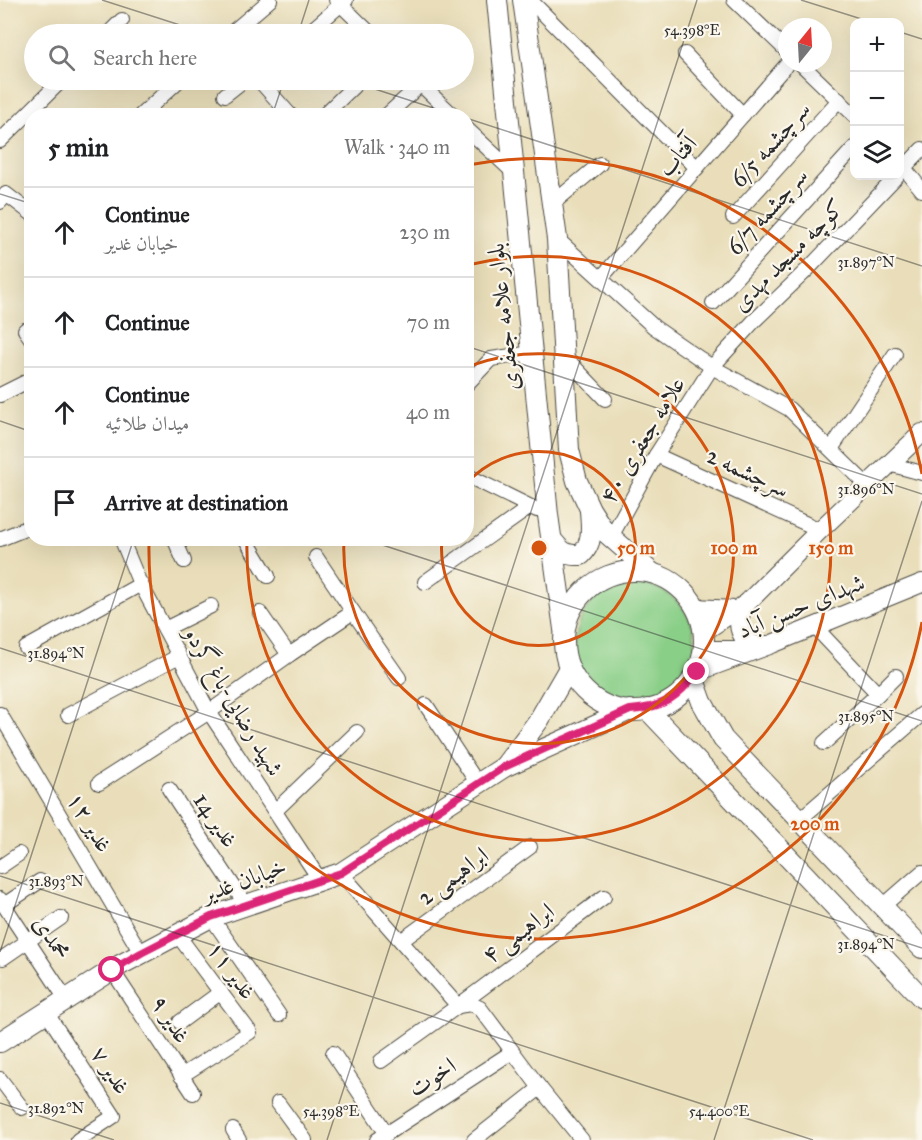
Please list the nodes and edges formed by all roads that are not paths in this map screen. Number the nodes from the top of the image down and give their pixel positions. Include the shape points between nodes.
1 (270, 0) edge
2 (523, 0) edge
3 (530, 0) edge
4 (734, 0) edge
5 (341, 2) edge
6 (495, 2) edge
7 (123, 20) dead end
8 (119, 24) edge
9 (242, 24) edge
10 (318, 24) edge
11 (361, 24) edge
12 (778, 42) edge
13 (685, 54) dead end
14 (780, 72) edge
15 (809, 72) edge
16 (52, 90) edge
17 (168, 90) edge
18 (231, 90) edge
19 (268, 90) edge
20 (350, 90) edge
21 (410, 90) edge
22 (426, 90) edge
23 (225, 95) dead end
24 (839, 100) junction
25 (34, 108) edge
26 (149, 108) edge
27 (284, 108) edge
28 (331, 108) edge
29 (394, 108) edge
30 (446, 108) edge
31 (850, 110) edge
32 (743, 115) junction
33 (24, 117) edge
34 (474, 135) edge
35 (0, 141) edge
36 (922, 149) edge
37 (850, 153) edge
38 (600, 164) dead end
39 (904, 166) edge
40 (697, 168) junction
41 (514, 172) junction
42 (904, 174) edge
43 (891, 180) edge
44 (922, 190) edge
45 (0, 202) edge
46 (552, 204) junction
47 (24, 208) edge
48 (734, 218) dead end
49 (556, 239) junction
50 (601, 278) junction
51 (713, 303) dead end
52 (532, 353) junction
53 (895, 354) dead end
54 (563, 355) junction
55 (712, 367) junction
56 (474, 377) edge
57 (24, 384) edge
58 (0, 395) edge
59 (605, 399) dead end
60 (922, 433) edge
61 (831, 449) junction
62 (657, 455) junction
63 (889, 464) junction
64 (922, 473) edge
65 (474, 479) edge
66 (867, 485) junction
67 (590, 509) junction
68 (539, 511) junction
69 (24, 529) edge
70 (820, 530) junction
71 (611, 537) junction
72 (0, 539) edge
73 (552, 540) junction
74 (124, 546) edge
75 (177, 546) edge
76 (250, 546) edge
77 (316, 557) dead end
78 (184, 561) dead end
79 (652, 573) junction
80 (268, 576) dead end
81 (425, 582) dead end
82 (922, 583) edge
83 (141, 584) junction
84 (211, 606) dead end
85 (741, 607) junction
86 (695, 608) junction
87 (353, 612) junction
88 (260, 613) dead end
89 (815, 627) junction
90 (165, 629) junction
91 (564, 630) junction
92 (703, 641) junction
93 (772, 644) junction
94 (26, 648) dead end
95 (754, 650) junction
96 (289, 655) junction
97 (179, 656) junction
98 (569, 668) junction
99 (695, 675) junction
100 (896, 676) dead end
101 (399, 678) dead end
102 (878, 694) junction
103 (426, 705) dead end
104 (639, 710) junction
105 (209, 712) junction
106 (0, 714) edge
107 (922, 714) edge
108 (68, 715) dead end
109 (357, 732) dead end
110 (824, 743) dead end
111 (504, 767) junction
112 (99, 783) dead end
113 (478, 784) junction
114 (169, 789) dead end
115 (275, 811) junction
116 (799, 820) junction
117 (774, 842) junction
118 (530, 847) dead end
119 (19, 854) dead end
120 (0, 867) edge
121 (922, 872) edge
122 (341, 873) junction
123 (320, 880) junction
124 (40, 881) dead end
125 (604, 897) dead end
126 (2, 902) edge
127 (246, 905) junction
128 (883, 906) junction
129 (211, 917) junction
130 (61, 918) dead end
131 (177, 934) junction
132 (27, 940) junction
133 (401, 941) junction
134 (922, 948) edge
135 (141, 953) junction
136 (3, 958) dead end
137 (112, 970) junction
138 (220, 992) junction
139 (922, 998) edge
140 (66, 999) junction
141 (458, 1006) junction
142 (46, 1012) junction
143 (279, 1015) dead end
144 (180, 1022) dead end
145 (0, 1042) edge
146 (512, 1052) junction
147 (333, 1053) dead end
148 (381, 1061) dead end
149 (181, 1076) junction
150 (0, 1079) edge
151 (540, 1088) junction
152 (193, 1093) dead end
153 (278, 1103) dead end
154 (22, 1108) dead end
155 (382, 1137) edge
156 (78, 1140) edge
157 (306, 1140) edge
158 (474, 1140) edge
159 (582, 1140) edge

1 - 9 street
2 - 46 main road
3 - 40 street
4 - 12 street
5 - 10 street
5 - 11 street
6 - 41 main road, بلوار علامه جعفری
7 - 8 street
13 - 32 street
14 - 32 street, آفتاب
15 - 24 street
16 - 25 street
17 - 26 street
18 - 23 street
19 - 27 street
20 - 28 street
21 - 29 street
22 - 30 street
24 - 31 street
24 - 48 street, سرچشمه 6/5
32 - 40 street, آفتاب
33 - 35 street
34 - 41 street
36 - 39 street, کوچه مسجد مهدی
37 - 51 street, سرچشمه 6/7
38 - 46 street
40 - 50 street, آفتاب
41 - 52 main road, بلوار علامه جعفری
42 - 44 street
43 - 55 street, کوچه مسجد مهدی
45 - 47 street via 6,194
46 - 49 main road
49 - 50 street
49 - 54 main road
50 - 55 street via 654,327
52 - 56 street via 491,359
52 - 68 main road, بلوار علامه جعفری
53 - 61 street
54 - 59 street
54 - 67 main road via 569,450
55 - 61 street via 789,409
55 - 62 street, علامه جعفری ۴۰
57 - 58 street
60 - 63 street
61 - 66 street
62 - 70 street, سرچشمه 2
62 - 71 street, علامه جعفری ۴۰
63 - 64 street
63 - 66 street
65 - 68 street
66 - 70 street
67 - 71 main road
67 - 73 main road via 592,534 581,555 563,553
68 - 73 main road, بلوار علامه جعفری
68 - 81 street
69 - 72 street
70 - 85 street
71 - 79 main road
73 - 91 main road, بلوار علامه جعفری
74 - 83 street, شهید رضایی-باغ گردو
75 - 78 street
76 - 80 street
77 - 87 street
79 - 86 main road via 684,592
79 - 91 main road via 622,571 595,582 574,602
82 - 89 street, شهدای حسن آباد
83 - 90 street, شهید رضایی-باغ گردو
83 - 94 street
84 - 90 street
85 - 86 street
85 - 92 street
85 - 93 street via 741,634 755,645
86 - 92 main road
87 - 96 street
87 - 101 street
88 - 96 street
89 - 93 street, شهدای حسن آباد
89 - 102 street
90 - 97 street, شهید رضایی-باغ گردو
91 - 98 main road
92 - 95 street
92 - 99 main road
93 - 95 street, شهدای حسن آباد
95 - 99 street, شهدای حسن آباد
96 - 105 street
97 - 105 street, شهید رضایی-باغ گردو
97 - 108 street
98 - 104 main road via 583,689 605,704
98 - 111 main road via 539,720
99 - 104 main road via 665,703
99 - 116 main road via 702,702 723,739
100 - 102 street
102 - 110 street
103 - 113 street
104 - 111 main road
104 - 117 main road
105 - 112 street
105 - 115 street, شهید رضایی-باغ گردو
106 - 135 street, غدیر ۱۲
107 - 116 street
109 - 115 street
111 - 113 main road, خیابان غدیر
113 - 122 main road, خیابان غدیر
114 - 127 street, غدیر 14
115 - 123 street, شهید رضایی-باغ گردو
116 - 117 main road
116 - 128 main road
117 - 139 main road
118 - 133 street, ابراهیمی 2
119 - 120 street
121 - 128 street
122 - 123 main road, خیابان غدیر
122 - 133 street
123 - 127 main road, خیابان غدیر
124 - 126 street
125 - 141 street, ابراهیمی ۴
126 - 132 street, محمدی
127 - 129 main road, خیابان غدیر
128 - 134 main road
129 - 131 main road, خیابان غدیر
129 - 143 street
130 - 132 street
131 - 135 main road, خیابان غدیر
131 - 138 street, غدیر ۱۱
132 - 136 street
132 - 140 street, محمدی
133 - 141 street
135 - 137 main road, خیابان غدیر
137 - 140 main road, خیابان غدیر
137 - 149 street, غدیر ۹
138 - 144 street
138 - 149 street, غدیر ۱۱ via 250,1032
140 - 142 main road, خیابان غدیر
141 - 146 street via 471,1004 480,1008
141 - 148 street, ابراهیمی ۴
142 - 145 main road, خیابان غدیر
142 - 156 street, غدیر ۷ via 114,1116
146 - 151 street
146 - 155 street, اخوت
147 - 155 street
149 - 152 street, غدیر ۹
150 - 154 street
151 - 158 street
151 - 159 street
153 - 157 street

